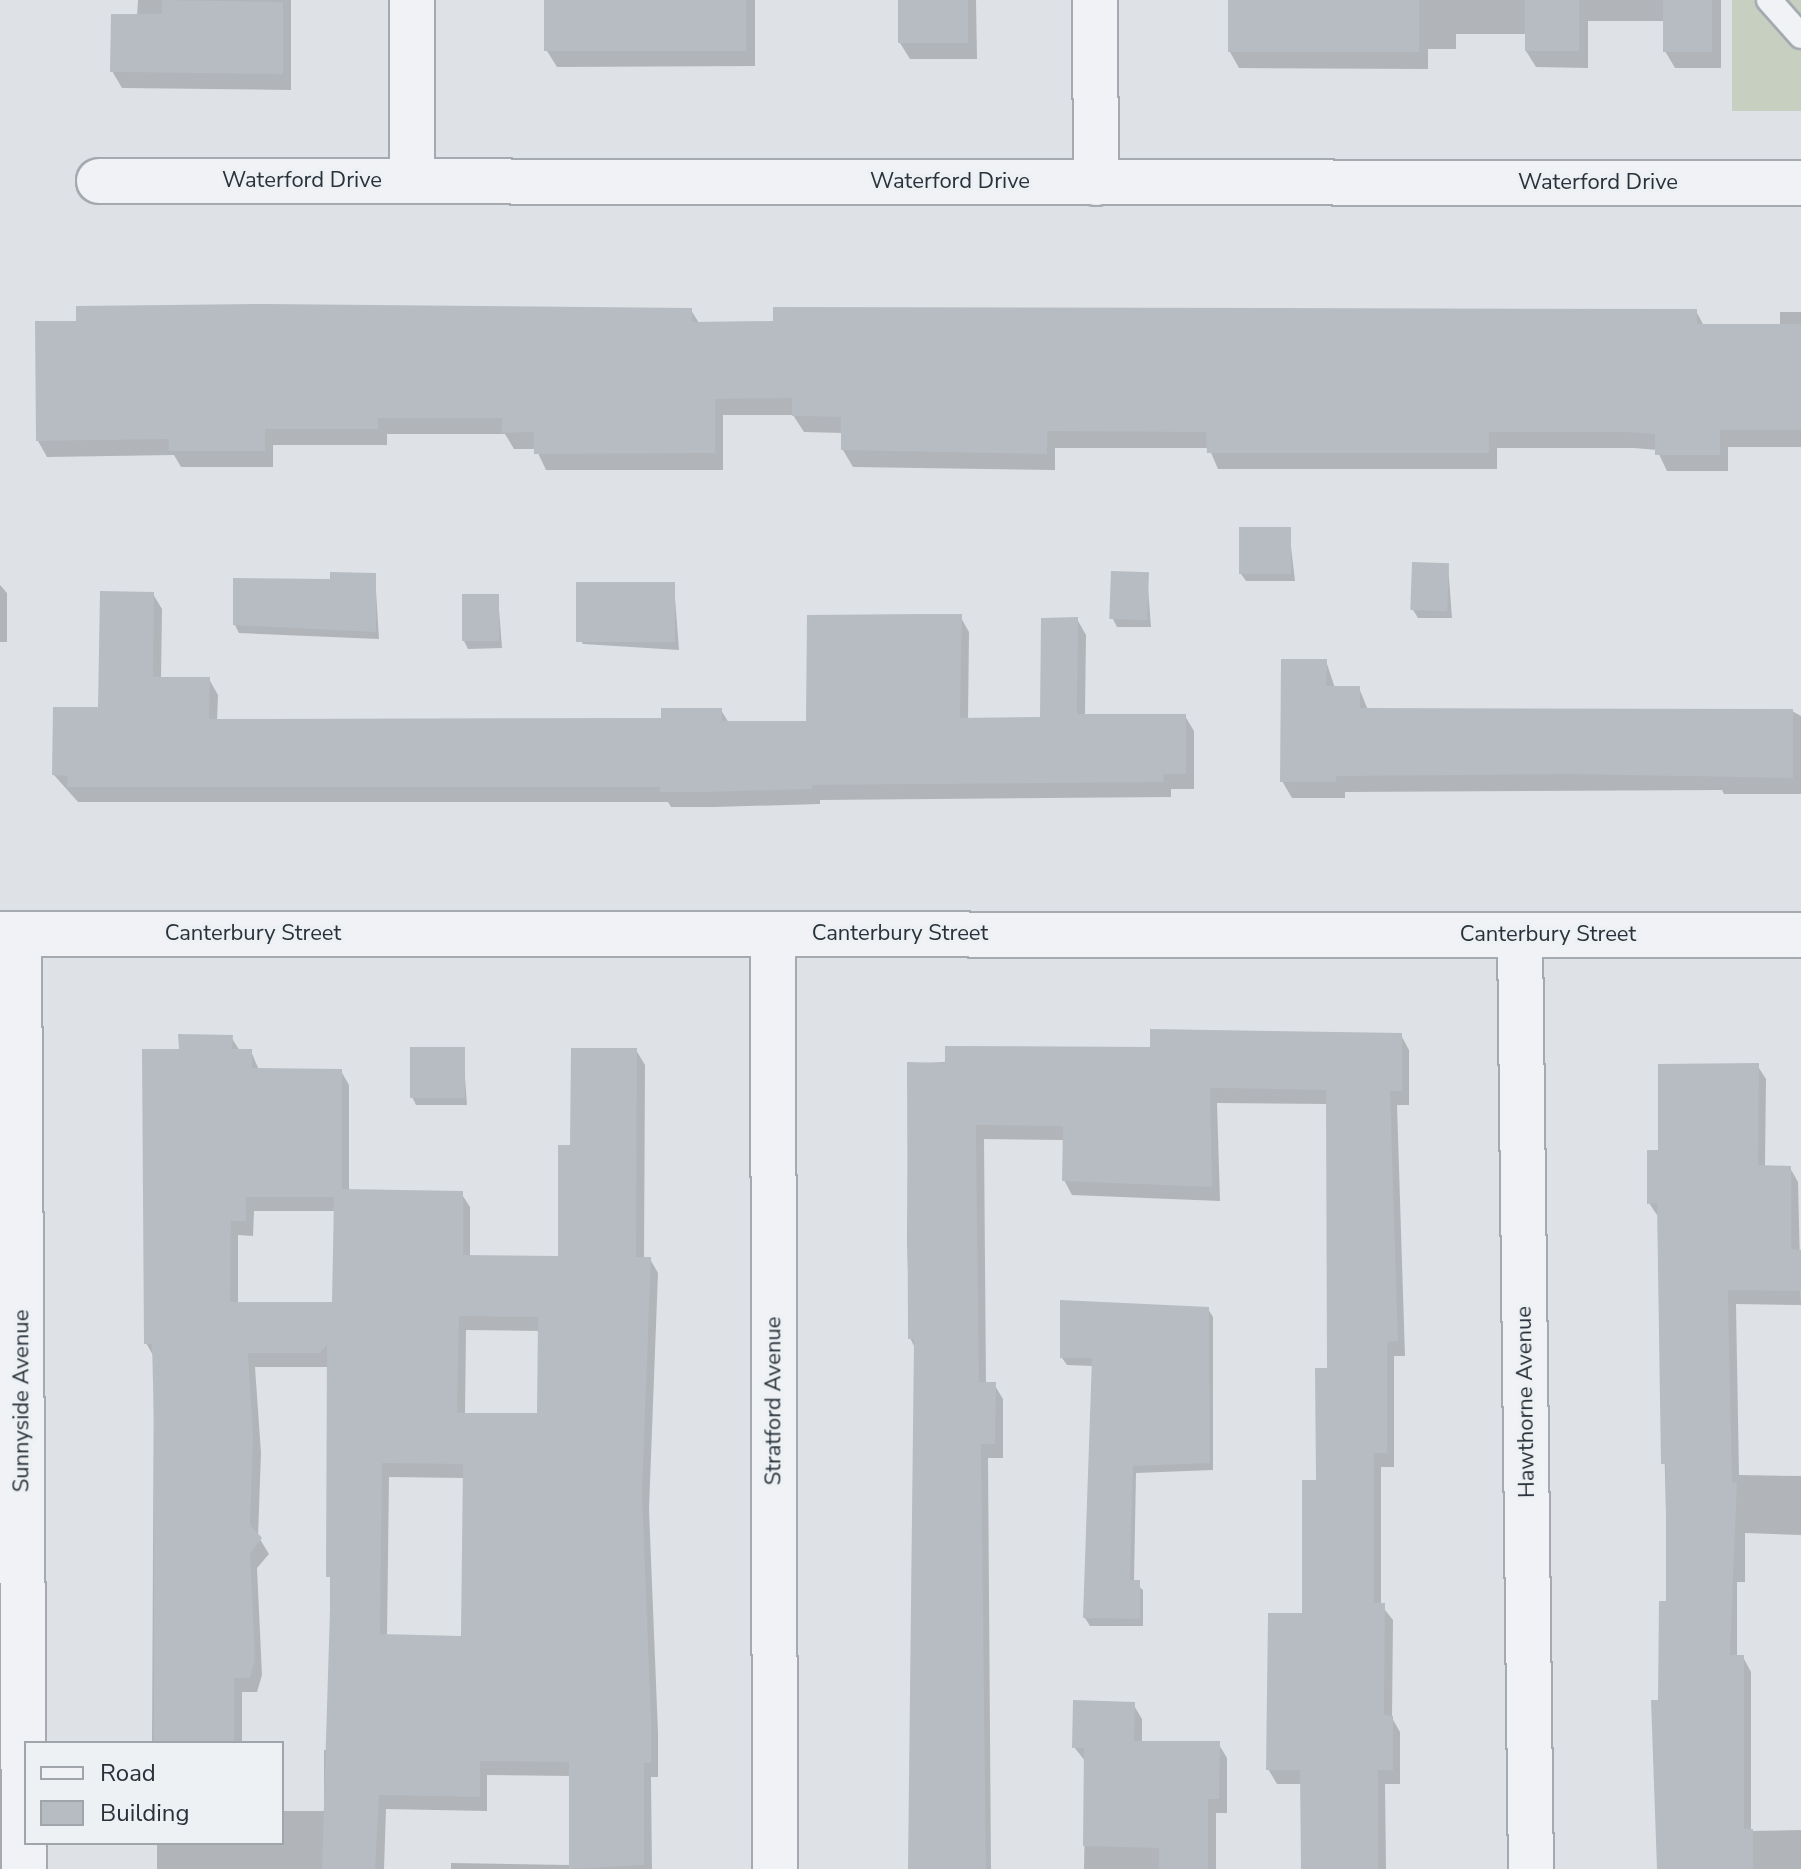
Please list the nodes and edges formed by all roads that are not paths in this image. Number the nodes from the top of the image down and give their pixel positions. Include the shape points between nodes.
1 (412, 0) edge
2 (1095, 0) edge
3 (1769, 0) edge
4 (1801, 36) edge
5 (99, 181) dead end
6 (412, 181) junction
7 (1096, 183) junction
8 (1801, 183) edge
9 (10, 934) edge
10 (773, 934) junction
11 (1520, 935) junction
12 (1801, 935) edge
13 (24, 1869) edge
14 (775, 1869) edge
15 (1531, 1869) edge

1 - 6 street
2 - 7 street
3 - 4 lane
5 - 6 street, Waterford Drive
6 - 7 street, Waterford Drive
7 - 8 street, Waterford Drive
9 - 10 street, Canterbury Street
9 - 13 street, Sunnyside Avenue
10 - 11 street, Canterbury Street
10 - 14 street, Stratford Avenue
11 - 12 street, Canterbury Street
11 - 15 street, Hawthorne Avenue

